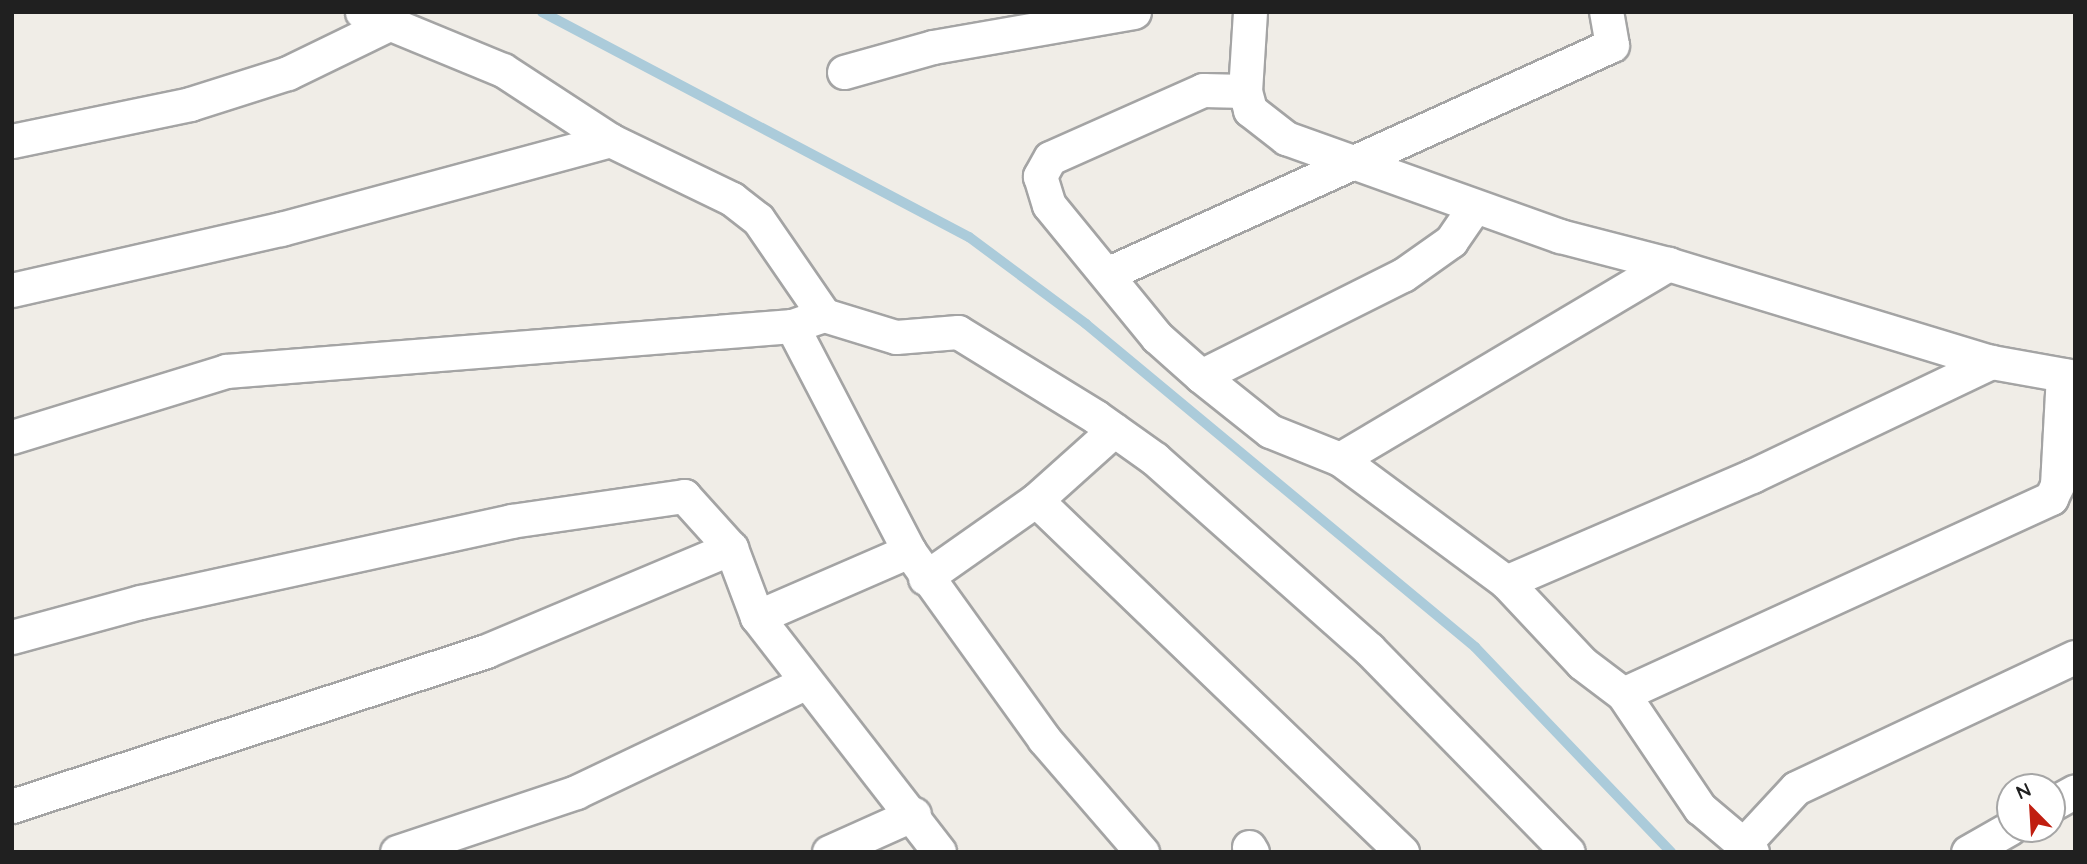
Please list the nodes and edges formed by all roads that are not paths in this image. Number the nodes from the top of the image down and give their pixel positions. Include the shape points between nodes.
1 (1133, 12) edge
2 (1250, 12) edge
3 (1606, 12) edge
4 (377, 17) edge
5 (844, 72) dead end
6 (1245, 91) junction
7 (610, 140) junction
8 (12, 141) edge
9 (1354, 162) junction
10 (1475, 206) junction
11 (1668, 264) junction
12 (1109, 273) junction
13 (12, 290) edge
14 (824, 314) junction
15 (792, 326) junction
16 (1990, 362) junction
17 (1201, 376) junction
18 (2069, 376) edge
19 (1114, 430) junction
20 (12, 437) edge
21 (1340, 459) junction
22 (1036, 500) junction
23 (731, 548) junction
24 (917, 564) junction
25 (1506, 582) junction
26 (757, 617) junction
27 (12, 637) edge
28 (2075, 657) edge
29 (805, 683) junction
30 (1623, 694) junction
31 (12, 807) edge
32 (914, 814) junction
33 (1996, 836) edge
34 (1748, 848) edge
35 (397, 852) edge
36 (829, 852) edge
37 (939, 852) edge
38 (1142, 852) edge
39 (1402, 852) edge
40 (1568, 852) edge
41 (1969, 852) edge

1 - 5 street via 933,47
2 - 6 street
3 - 9 street via 1612,45
4 - 7 street via 503,70
4 - 8 street via 288,73 190,104
6 - 9 street via 1250,110 1266,125
6 - 12 street via 1203,90 1045,163 1040,177 1049,205
7 - 13 street via 281,229
7 - 14 street via 732,198 758,219
9 - 10 street
9 - 12 street
10 - 11 street
10 - 17 street via 1451,241 1403,275
11 - 16 street
11 - 21 street
12 - 17 street via 1157,337
14 - 15 street
14 - 19 street via 895,337 958,332
15 - 20 street via 226,371
15 - 24 street
16 - 18 street
16 - 25 street via 1752,476
17 - 21 street via 1270,430
18 - 30 street via 2057,485 2051,498
19 - 22 street
19 - 40 street via 1155,459 1369,649
21 - 25 street
22 - 24 street
22 - 39 street
23 - 26 street
23 - 27 street via 687,497 657,498 511,521 141,602
23 - 31 street via 486,651
24 - 26 street
24 - 38 street via 1044,739
25 - 30 street via 1559,641
26 - 29 street
28 - 34 street via 1796,788
29 - 32 street
29 - 35 street via 576,792
30 - 34 street via 1700,808
32 - 36 street
32 - 37 street
33 - 41 street

